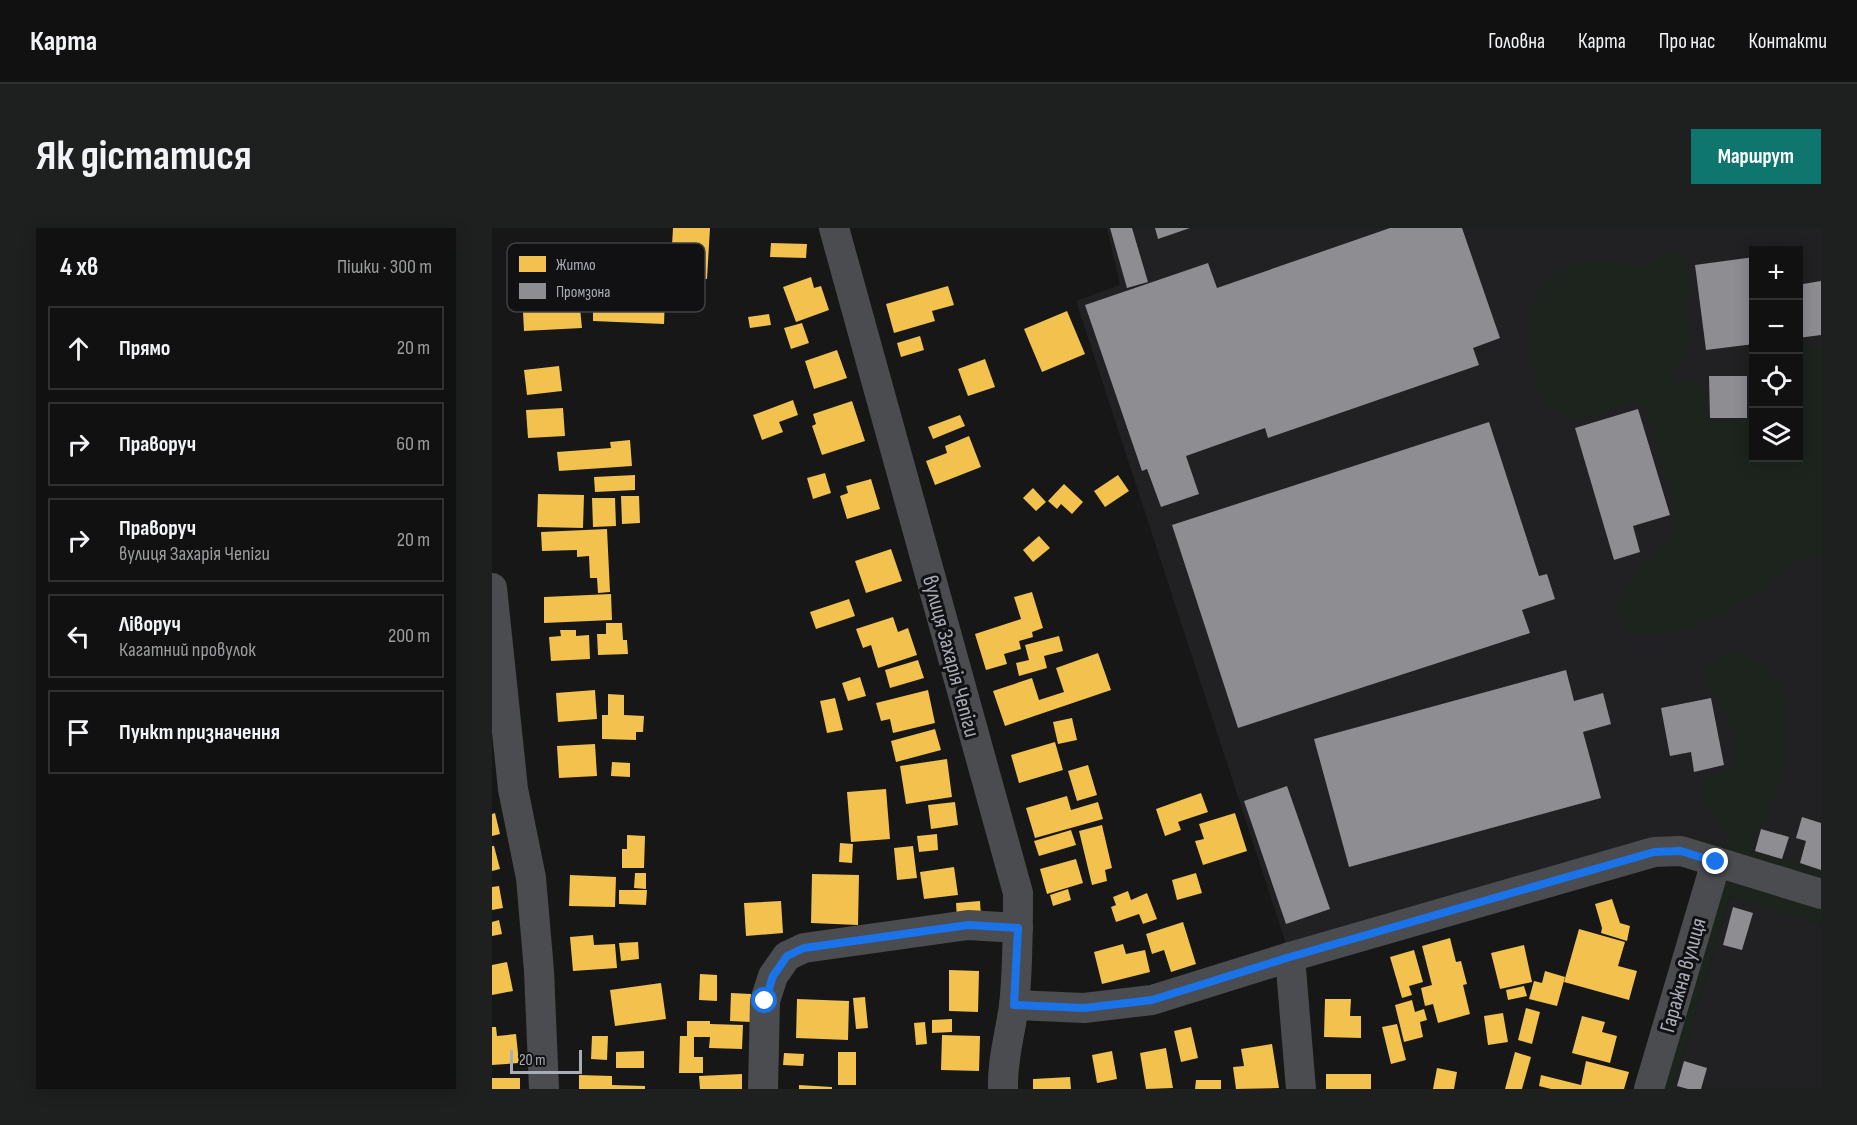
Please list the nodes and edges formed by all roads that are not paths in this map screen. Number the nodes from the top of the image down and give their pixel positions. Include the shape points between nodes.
1 (834, 228) edge
2 (492, 588) edge
3 (503, 793) edge
4 (1716, 862) junction
5 (1821, 894) edge
6 (1018, 928) junction
7 (1290, 957) junction
8 (1014, 1005) junction
9 (544, 1089) edge
10 (763, 1089) edge
11 (1003, 1089) edge
12 (1301, 1089) edge
13 (1649, 1089) edge

1 - 6 street, вулиця Захарія Чепіги via 1018,893
2 - 3 street
3 - 9 street via 531,878
4 - 5 street
4 - 7 street via 1681,851 1654,852
4 - 13 street, Гаражна вулиця
6 - 8 street, вулиця Захарія Чепіги
6 - 10 street via 968,925 804,948 787,956 773,976 765,1001
7 - 8 street via 1152,1000 1084,1008
7 - 12 street
8 - 11 street, вулиця Захарія Чепіги via 1002,1072

